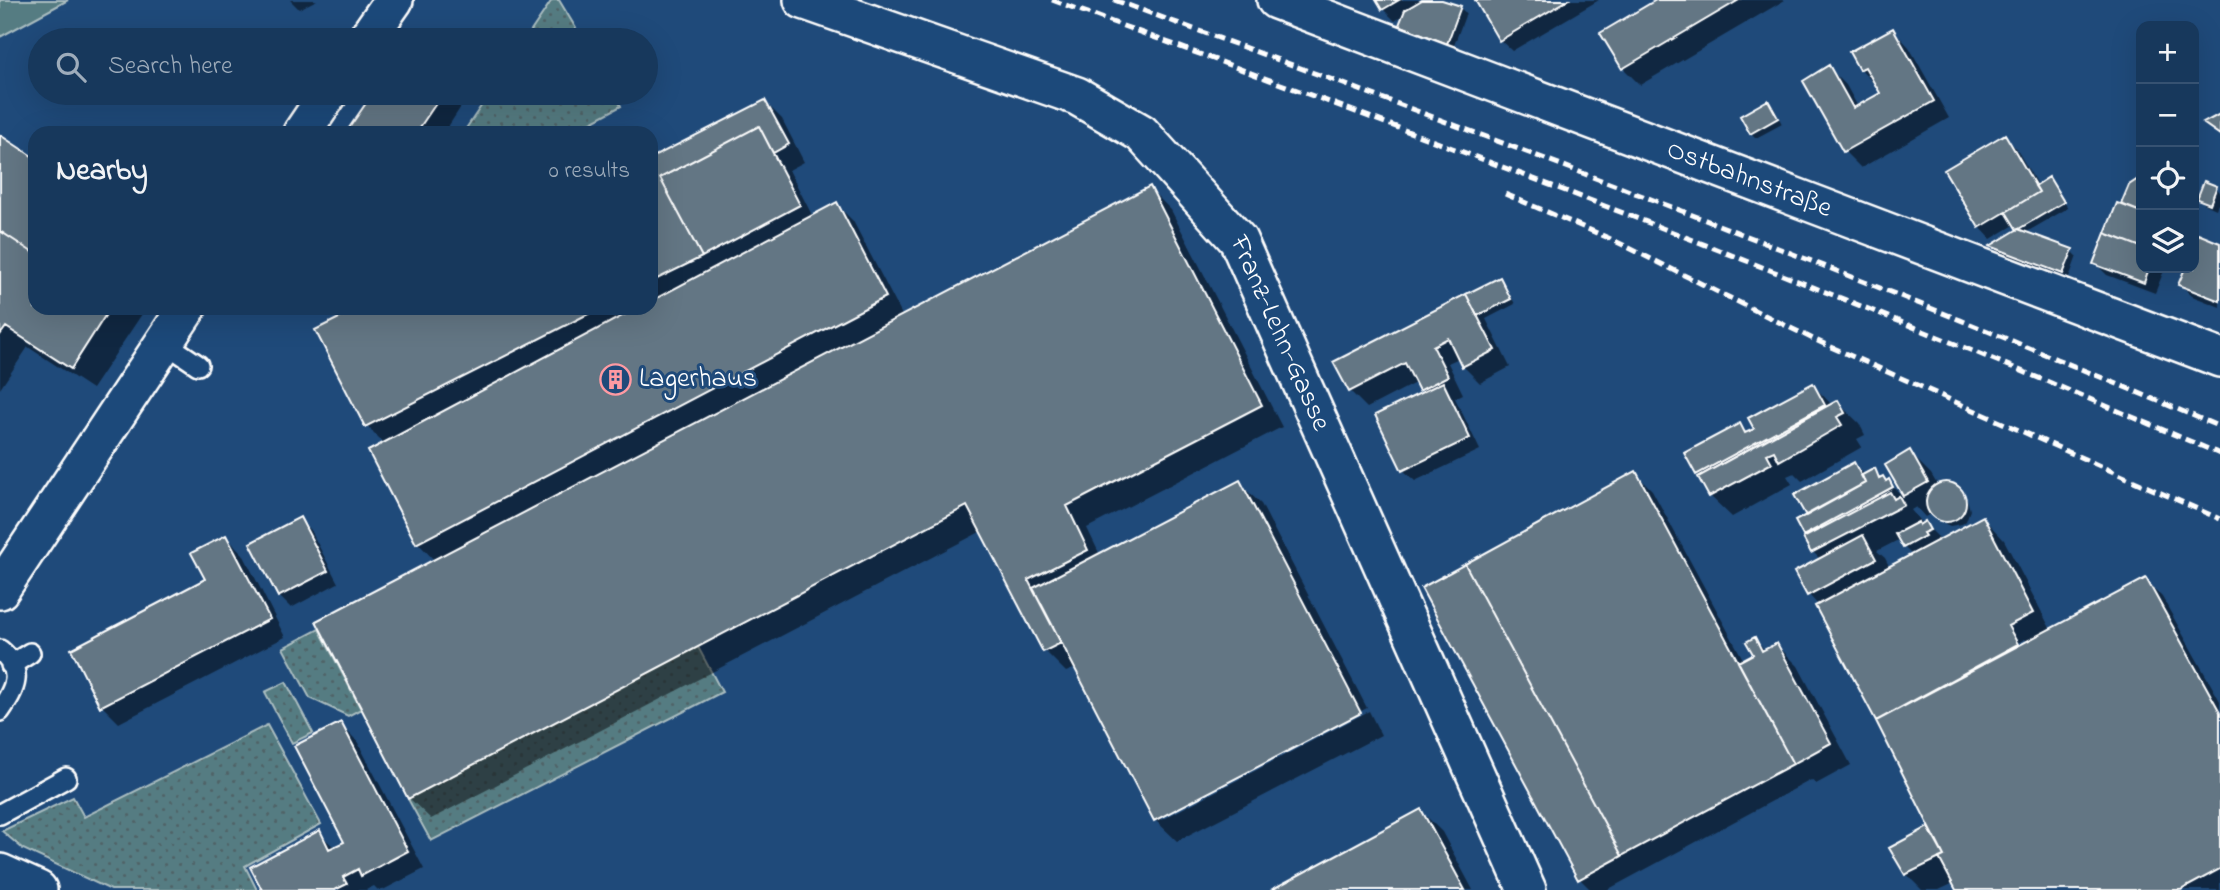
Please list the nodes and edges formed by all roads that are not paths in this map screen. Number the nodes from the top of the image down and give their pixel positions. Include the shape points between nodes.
1 (394, 0) edge
2 (803, 0) edge
3 (1276, 0) edge
4 (374, 28) edge
5 (318, 105) edge
6 (306, 126) edge
7 (182, 315) edge
8 (164, 342) junction
9 (2220, 358) edge
10 (198, 365) dead end
11 (0, 590) edge
12 (30, 653) dead end
13 (6, 657) edge
14 (0, 711) edge
15 (66, 778) dead end
16 (0, 814) edge
17 (0, 873) edge
18 (38, 890) edge
19 (1527, 890) edge

1 - 4 street
2 - 19 street, Franz-Lehn-Gasse via 1077,96 1140,134 1238,240
3 - 9 street, Ostbahnstraße
5 - 6 street
7 - 8 street
8 - 10 lane
8 - 11 street
12 - 13 lane
13 - 14 lane via 15,678 13,691
15 - 16 lane
17 - 18 street

